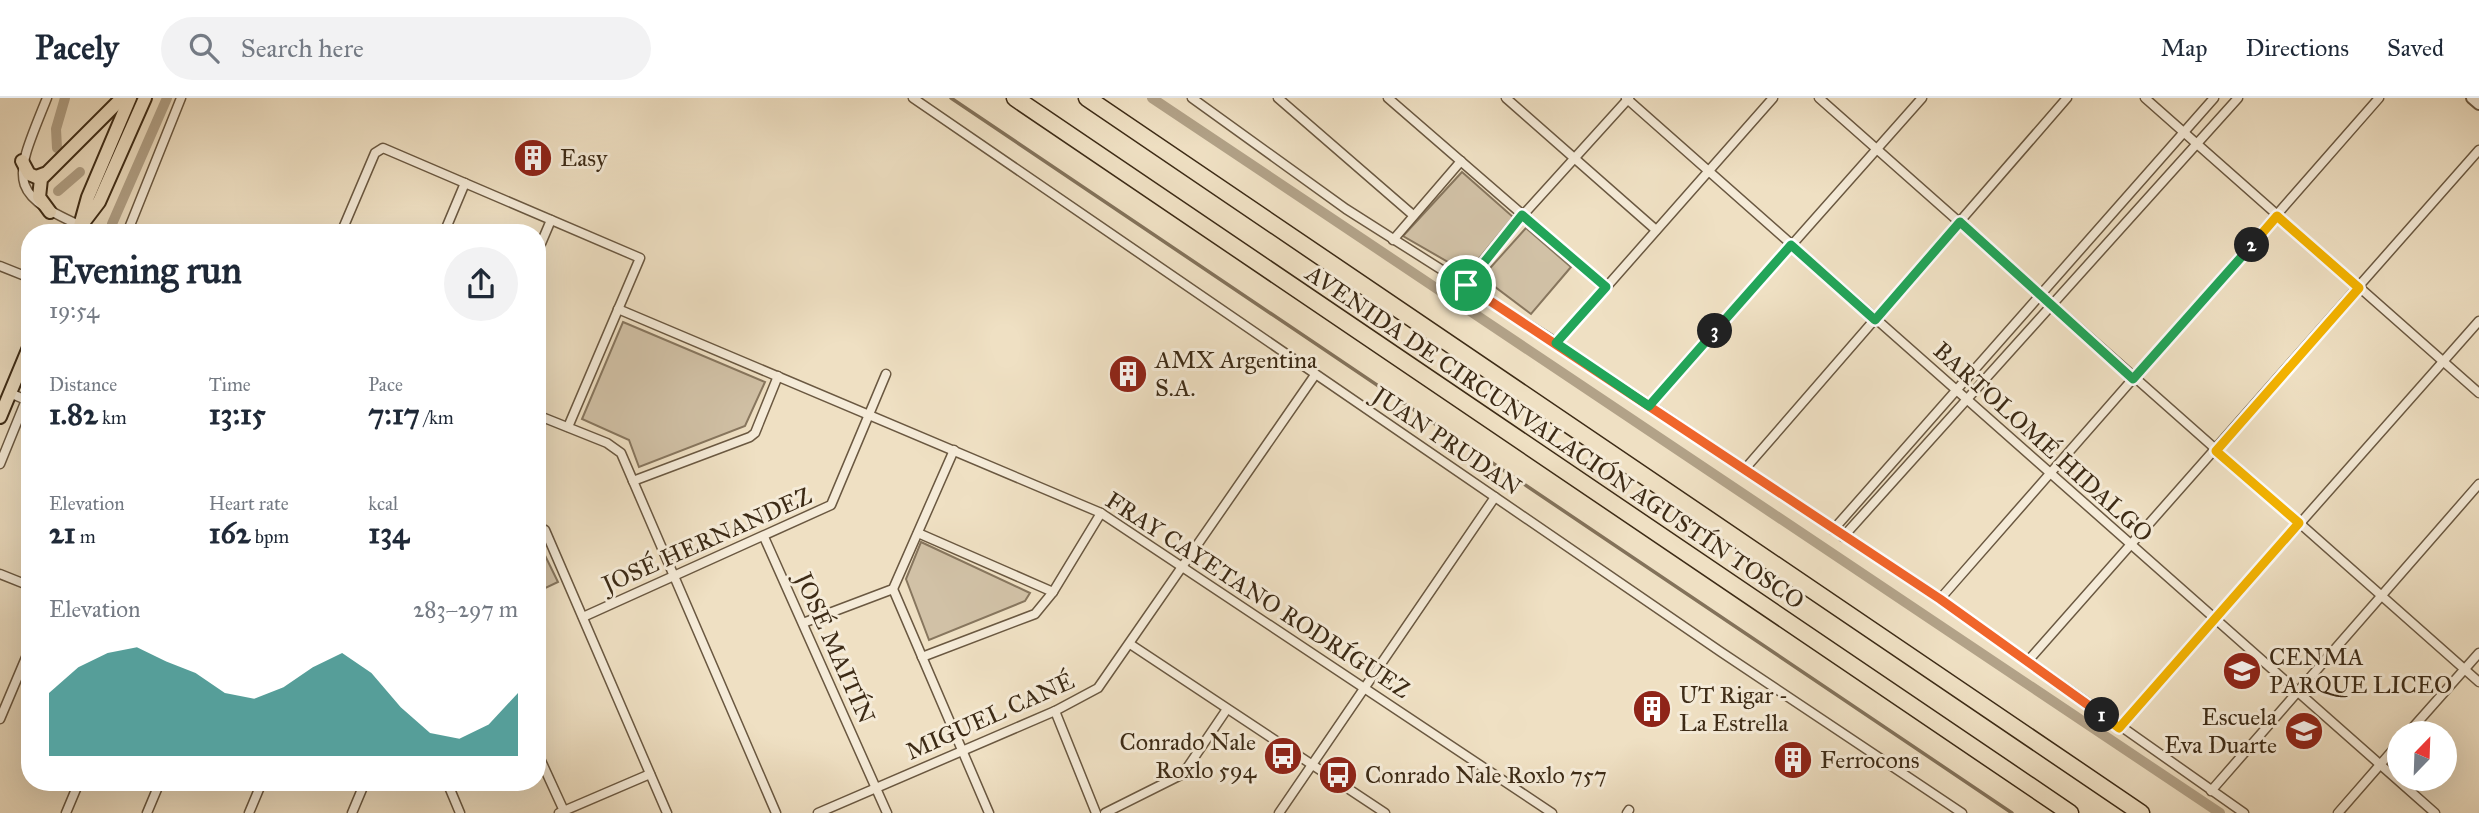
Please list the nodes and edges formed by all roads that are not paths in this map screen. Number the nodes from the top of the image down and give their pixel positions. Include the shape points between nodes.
1 (47, 98) edge
2 (122, 98) edge
3 (130, 98) edge
4 (145, 98) edge
5 (181, 98) edge
6 (913, 98) edge
7 (1014, 98) edge
8 (1087, 98) edge
9 (1192, 98) edge
10 (1279, 98) edge
11 (1388, 98) edge
12 (1506, 98) edge
13 (1627, 98) edge
14 (1773, 98) edge
15 (1819, 98) edge
16 (1922, 98) edge
17 (2067, 98) edge
18 (2145, 98) edge
19 (2214, 98) edge
20 (2238, 98) edge
21 (2379, 98) edge
22 (2472, 98) edge
23 (2479, 104) edge
24 (2185, 132) junction
25 (2196, 143) junction
26 (1877, 149) junction
27 (2479, 150) edge
28 (1575, 158) junction
29 (22, 161) junction
30 (1461, 161) junction
31 (1708, 171) junction
32 (44, 174) junction
33 (465, 183) junction
34 (50, 212) junction
35 (1413, 215) junction
36 (1522, 215) junction
37 (2277, 216) junction
38 (551, 220) junction
39 (1960, 222) junction
40 (70, 224) edge
41 (80, 224) edge
42 (83, 224) edge
43 (131, 224) edge
44 (345, 224) edge
45 (448, 224) edge
46 (1656, 230) junction
47 (546, 232) edge
48 (1393, 240) junction
49 (1791, 245) junction
50 (0, 266) edge
51 (21, 274) edge
52 (1466, 285) junction
53 (1606, 287) junction
54 (2359, 288) junction
55 (2041, 295) junction
56 (2051, 304) junction
57 (618, 309) junction
58 (1875, 320) junction
59 (2479, 321) edge
60 (1556, 343) junction
61 (2443, 361) junction
62 (21, 366) edge
63 (886, 374) dead end
64 (1315, 375) junction
65 (778, 376) junction
66 (2133, 379) junction
67 (1956, 390) junction
68 (10, 393) junction
69 (2479, 393) edge
70 (21, 398) edge
71 (1966, 399) junction
72 (1649, 406) junction
73 (21, 412) edge
74 (869, 415) junction
75 (0, 417) edge
76 (546, 418) edge
77 (568, 427) junction
78 (954, 450) junction
79 (2216, 451) junction
80 (0, 464) edge
81 (1744, 470) junction
82 (2049, 474) junction
83 (634, 481) junction
84 (2479, 484) edge
85 (1496, 497) junction
86 (1101, 513) junction
87 (2299, 523) junction
88 (1833, 530) junction
89 (546, 532) edge
90 (918, 533) junction
91 (764, 537) junction
92 (1843, 537) junction
93 (2132, 547) junction
94 (1184, 566) junction
95 (0, 574) edge
96 (674, 576) junction
97 (21, 582) edge
98 (893, 589) junction
99 (1053, 592) junction
100 (2380, 596) junction
101 (1940, 599) junction
102 (583, 617) junction
103 (2215, 618) junction
104 (803, 623) junction
105 (1130, 644) junction
106 (2479, 653) edge
107 (922, 657) junction
108 (2027, 662) junction
109 (21, 669) edge
110 (2465, 670) junction
111 (2479, 682) edge
112 (1365, 686) junction
113 (2297, 691) junction
114 (1227, 709) junction
115 (1055, 711) junction
116 (0, 719) edge
117 (2419, 721) edge
118 (2119, 728) junction
119 (963, 751) junction
120 (2387, 757) edge
121 (2381, 764) junction
122 (1312, 765) junction
123 (546, 774) edge
124 (650, 774) junction
125 (876, 789) junction
126 (75, 791) edge
127 (156, 791) edge
128 (258, 791) edge
129 (361, 791) edge
130 (451, 791) edge
131 (2211, 791) junction
132 (562, 812) edge
133 (66, 813) edge
134 (147, 813) edge
135 (249, 813) edge
136 (352, 813) edge
137 (460, 813) edge
138 (667, 813) edge
139 (776, 813) edge
140 (818, 813) edge
141 (887, 813) edge
142 (989, 813) edge
143 (1096, 813) edge
144 (1105, 813) edge
145 (1279, 813) edge
146 (1385, 813) edge
147 (1552, 813) edge
148 (1962, 813) edge
149 (2070, 813) edge
150 (2141, 813) edge
151 (2244, 813) edge
152 (2338, 813) edge
153 (2435, 813) edge

1 - 29 street
2 - 32 main road
3 - 41 main road
4 - 42 main road via 99,202
5 - 43 street
6 - 64 street, JUAN PRUDAN
7 - 149 highway, AVENIDA DE CIRCUNVALACIÓN AGUSTÍN TOSCO
8 - 150 highway, AVENIDA DE CIRCUNVALACIÓN AGUSTÍN TOSCO
9 - 48 street
10 - 35 street
11 - 30 street
12 - 28 street
13 - 28 street
13 - 31 street, BARTOLOMÉ HIDALGO
14 - 31 street
15 - 26 street
16 - 26 street
17 - 39 street
18 - 24 street
19 - 24 street
20 - 25 street
21 - 37 street
22 - 23 street
24 - 25 street
24 - 55 street
25 - 37 street
25 - 56 street
26 - 39 street
26 - 49 street
27 - 54 street
28 - 36 street
28 - 46 street
29 - 32 main road via 29,174
29 - 34 street via 25,191
30 - 35 street
30 - 36 street
31 - 46 street
31 - 49 street, BARTOLOMÉ HIDALGO
32 - 34 main road via 39,197
33 - 38 street
33 - 44 street via 383,148 375,153
33 - 45 street
34 - 40 street
35 - 48 street
36 - 52 street
36 - 53 street
37 - 54 street
37 - 66 street
38 - 47 street
38 - 57 street via 640,257
39 - 55 street
39 - 58 street
46 - 53 street
48 - 52 street
49 - 58 street, BARTOLOMÉ HIDALGO
49 - 72 street
50 - 51 street
52 - 60 street
53 - 60 street
54 - 61 street
54 - 79 street
55 - 56 street
55 - 67 street
56 - 66 street
56 - 71 street
57 - 65 street, FRAY CAYETANO RODRÍGUEZ
57 - 77 street
58 - 67 street, BARTOLOMÉ HIDALGO
58 - 81 street
59 - 61 street
60 - 72 street
61 - 69 street
61 - 87 street
62 - 68 main road
63 - 74 street, JOSÉ HERNANDEZ
64 - 85 street, JUAN PRUDAN
64 - 94 street, MIGUEL CANÉ
65 - 74 street, FRAY CAYETANO RODRÍGUEZ
65 - 83 street via 750,437
66 - 79 street
66 - 82 street
67 - 71 street, BARTOLOMÉ HIDALGO
67 - 88 street
68 - 70 street
68 - 75 main road
71 - 82 street, BARTOLOMÉ HIDALGO
71 - 92 street
72 - 81 street
73 - 80 street
74 - 78 street, FRAY CAYETANO RODRÍGUEZ
74 - 91 street, JOSÉ HERNANDEZ via 831,505
76 - 77 street
77 - 83 street via 616,447
78 - 86 street, FRAY CAYETANO RODRÍGUEZ
78 - 90 street
79 - 87 street
79 - 93 street
81 - 88 street
82 - 93 street, BARTOLOMÉ HIDALGO
82 - 101 street
83 - 96 street
84 - 100 street
85 - 112 street
85 - 148 street, JUAN PRUDAN
86 - 94 street, FRAY CAYETANO RODRÍGUEZ
86 - 99 street
87 - 100 street
87 - 103 street
88 - 92 street
89 - 102 street
90 - 98 street
90 - 99 street
91 - 96 street, JOSÉ HERNANDEZ
91 - 104 street, JOSÉ MAITÍN
92 - 101 street
93 - 103 street, BARTOLOMÉ HIDALGO
93 - 108 street
94 - 105 street, MIGUEL CANÉ
94 - 112 street, FRAY CAYETANO RODRÍGUEZ
95 - 97 street
96 - 102 street, JOSÉ HERNANDEZ
96 - 139 street
98 - 104 street
98 - 107 street
99 - 107 street via 1029,618
100 - 110 street
100 - 113 street
101 - 108 street
102 - 124 street
103 - 113 street, BARTOLOMÉ HIDALGO
103 - 118 street
104 - 125 street, JOSÉ MAITÍN
105 - 114 street
105 - 115 street, MIGUEL CANÉ via 1104,683
106 - 110 street
107 - 119 street
108 - 118 street
109 - 116 street
110 - 111 street
110 - 117 street
112 - 122 street
112 - 147 street, FRAY CAYETANO RODRÍGUEZ
113 - 121 street, BARTOLOMÉ HIDALGO
113 - 131 street
114 - 122 street
114 - 144 street via 1183,774
115 - 119 street, MIGUEL CANÉ
115 - 143 street
118 - 131 street
119 - 125 street, MIGUEL CANÉ
119 - 142 street
120 - 121 street
121 - 152 street
121 - 153 street, BARTOLOMÉ HIDALGO
122 - 145 street
122 - 146 street
123 - 132 street
124 - 132 street
124 - 138 street
125 - 140 street, MIGUEL CANÉ
125 - 141 street, JOSÉ MAITÍN
126 - 133 street
127 - 134 street
128 - 135 street
129 - 136 street
130 - 137 street
131 - 151 street

